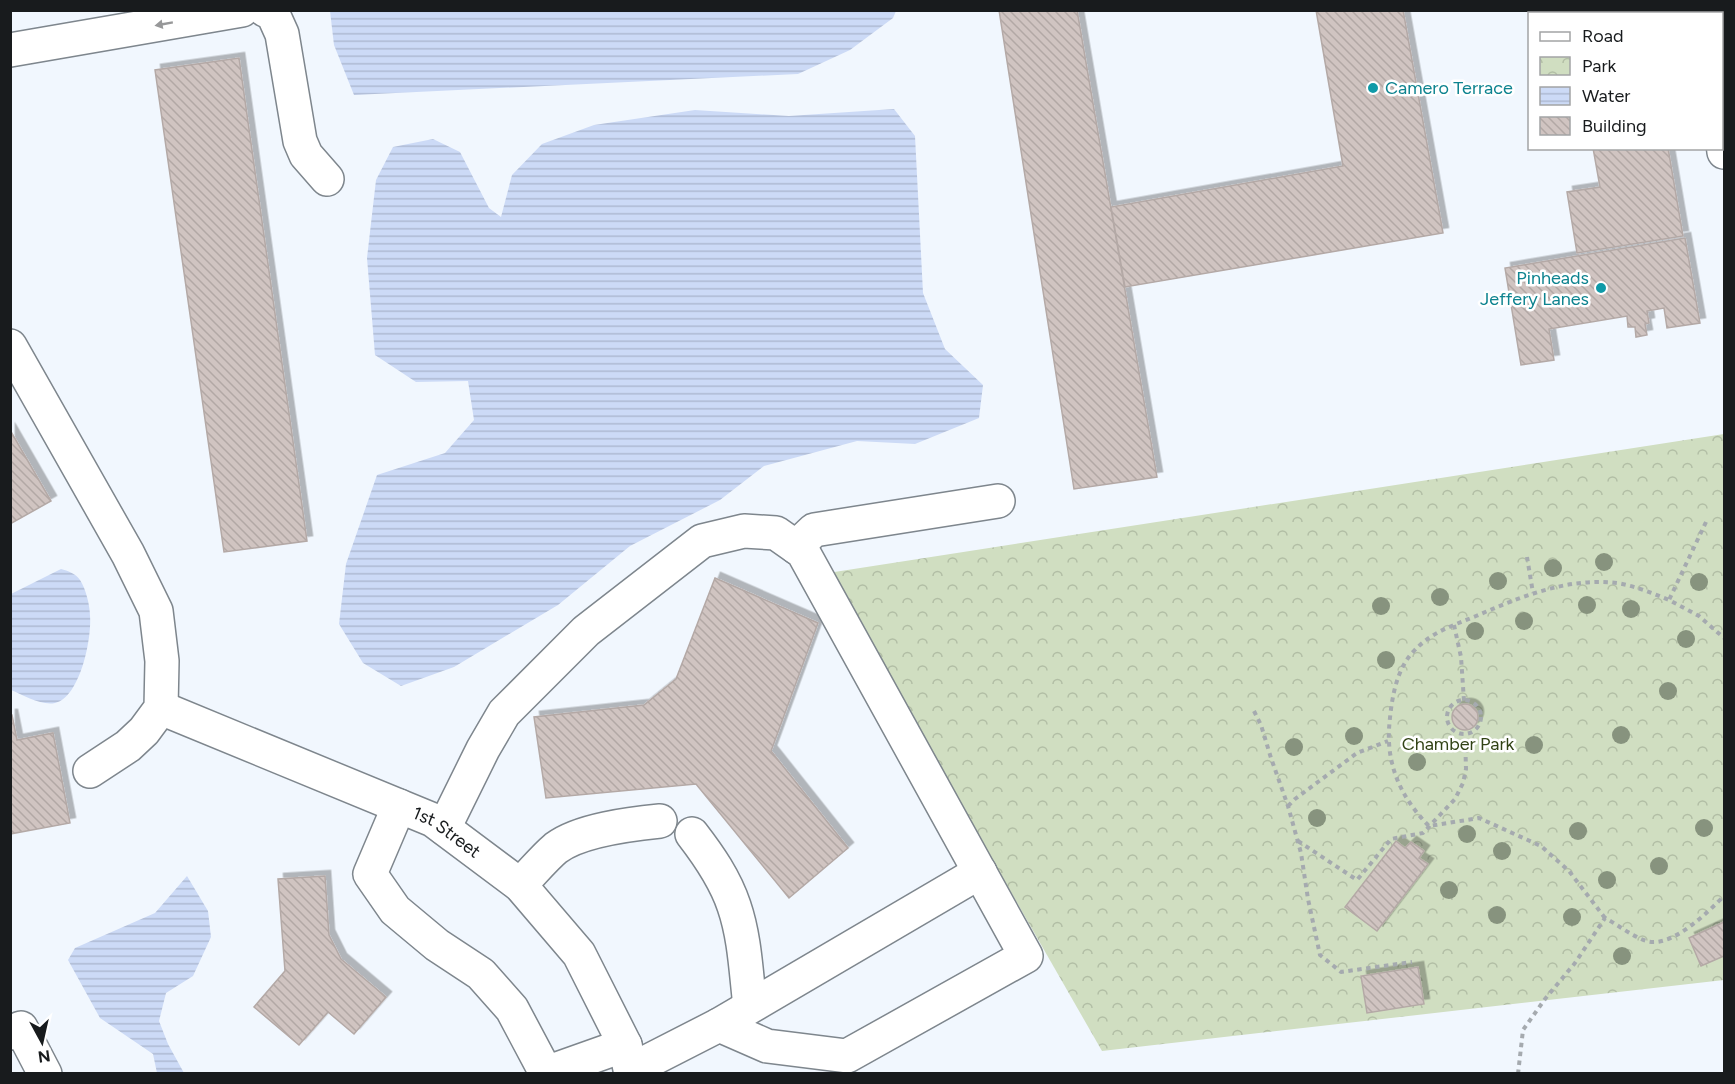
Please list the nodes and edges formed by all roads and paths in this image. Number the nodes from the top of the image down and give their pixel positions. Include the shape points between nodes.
1 (242, 10) edge
2 (265, 10) edge
3 (10, 50) edge
4 (327, 179) dead end
5 (10, 346) edge
6 (998, 501) dead end
7 (1706, 522) dead end
8 (796, 547) junction
9 (1527, 557) dead end
10 (1533, 593) junction
11 (1669, 600) junction
12 (1454, 625) junction
13 (1725, 638) edge
14 (1464, 700) junction
15 (161, 708) junction
16 (1254, 711) dead end
17 (1465, 735) junction
18 (1388, 741) junction
19 (90, 771) dead end
20 (399, 806) junction
21 (1288, 806) junction
22 (660, 821) dead end
23 (1429, 826) junction
24 (444, 828) junction
25 (692, 834) dead end
26 (1298, 841) junction
27 (980, 872) junction
28 (520, 885) junction
29 (1725, 896) edge
30 (1605, 918) junction
31 (1412, 962) dead end
32 (750, 1006) junction
33 (719, 1025) junction
34 (10, 1033) edge
35 (629, 1063) edge
36 (45, 1074) edge
37 (1518, 1074) edge

1 -> 3 street
2 - 4 street via 273,14 282,33 300,141 306,155
5 - 15 street via 156,611 162,661
6 - 8 street via 813,530
7 - 11 path
8 - 24 street via 776,533 744,531 702,541 586,631 504,713
8 - 27 street via 803,552
9 - 10 path
10 - 11 path via 1585,582 1617,583
10 - 12 path
11 - 13 path via 1699,616
12 - 14 path
12 - 18 path via 1434,633 1412,653 1398,678
14 - 17 path via 1474,704 1481,717 1475,731
14 - 17 path via 1451,706 1447,720 1452,729
15 - 19 street via 128,746
15 - 20 street, 1st Street
16 - 21 path
17 - 23 path via 1463,783 1455,799
18 - 21 path via 1357,753
18 - 23 path via 1392,771 1405,798
20 - 24 street, 1st Street
20 - 35 street via 369,874 395,910 437,945 481,974 512,1009 546,1073
21 - 26 path
22 - 28 street via 627,824 557,847
23 - 26 path via 1423,833 1391,839 1357,880
23 - 30 path via 1479,818 1540,846 1569,871
24 - 28 street, 1st Street
25 - 32 street via 716,866 734,905
26 - 31 path via 1320,955 1341,972
27 - 32 street
27 - 33 street via 1026,956 847,1056 767,1046
28 - 35 street, 1st Street via 579,954
29 - 30 path via 1672,939 1648,942
30 - 37 path via 1523,1030
32 - 33 street
33 - 35 street
34 - 36 street via 21,1028

